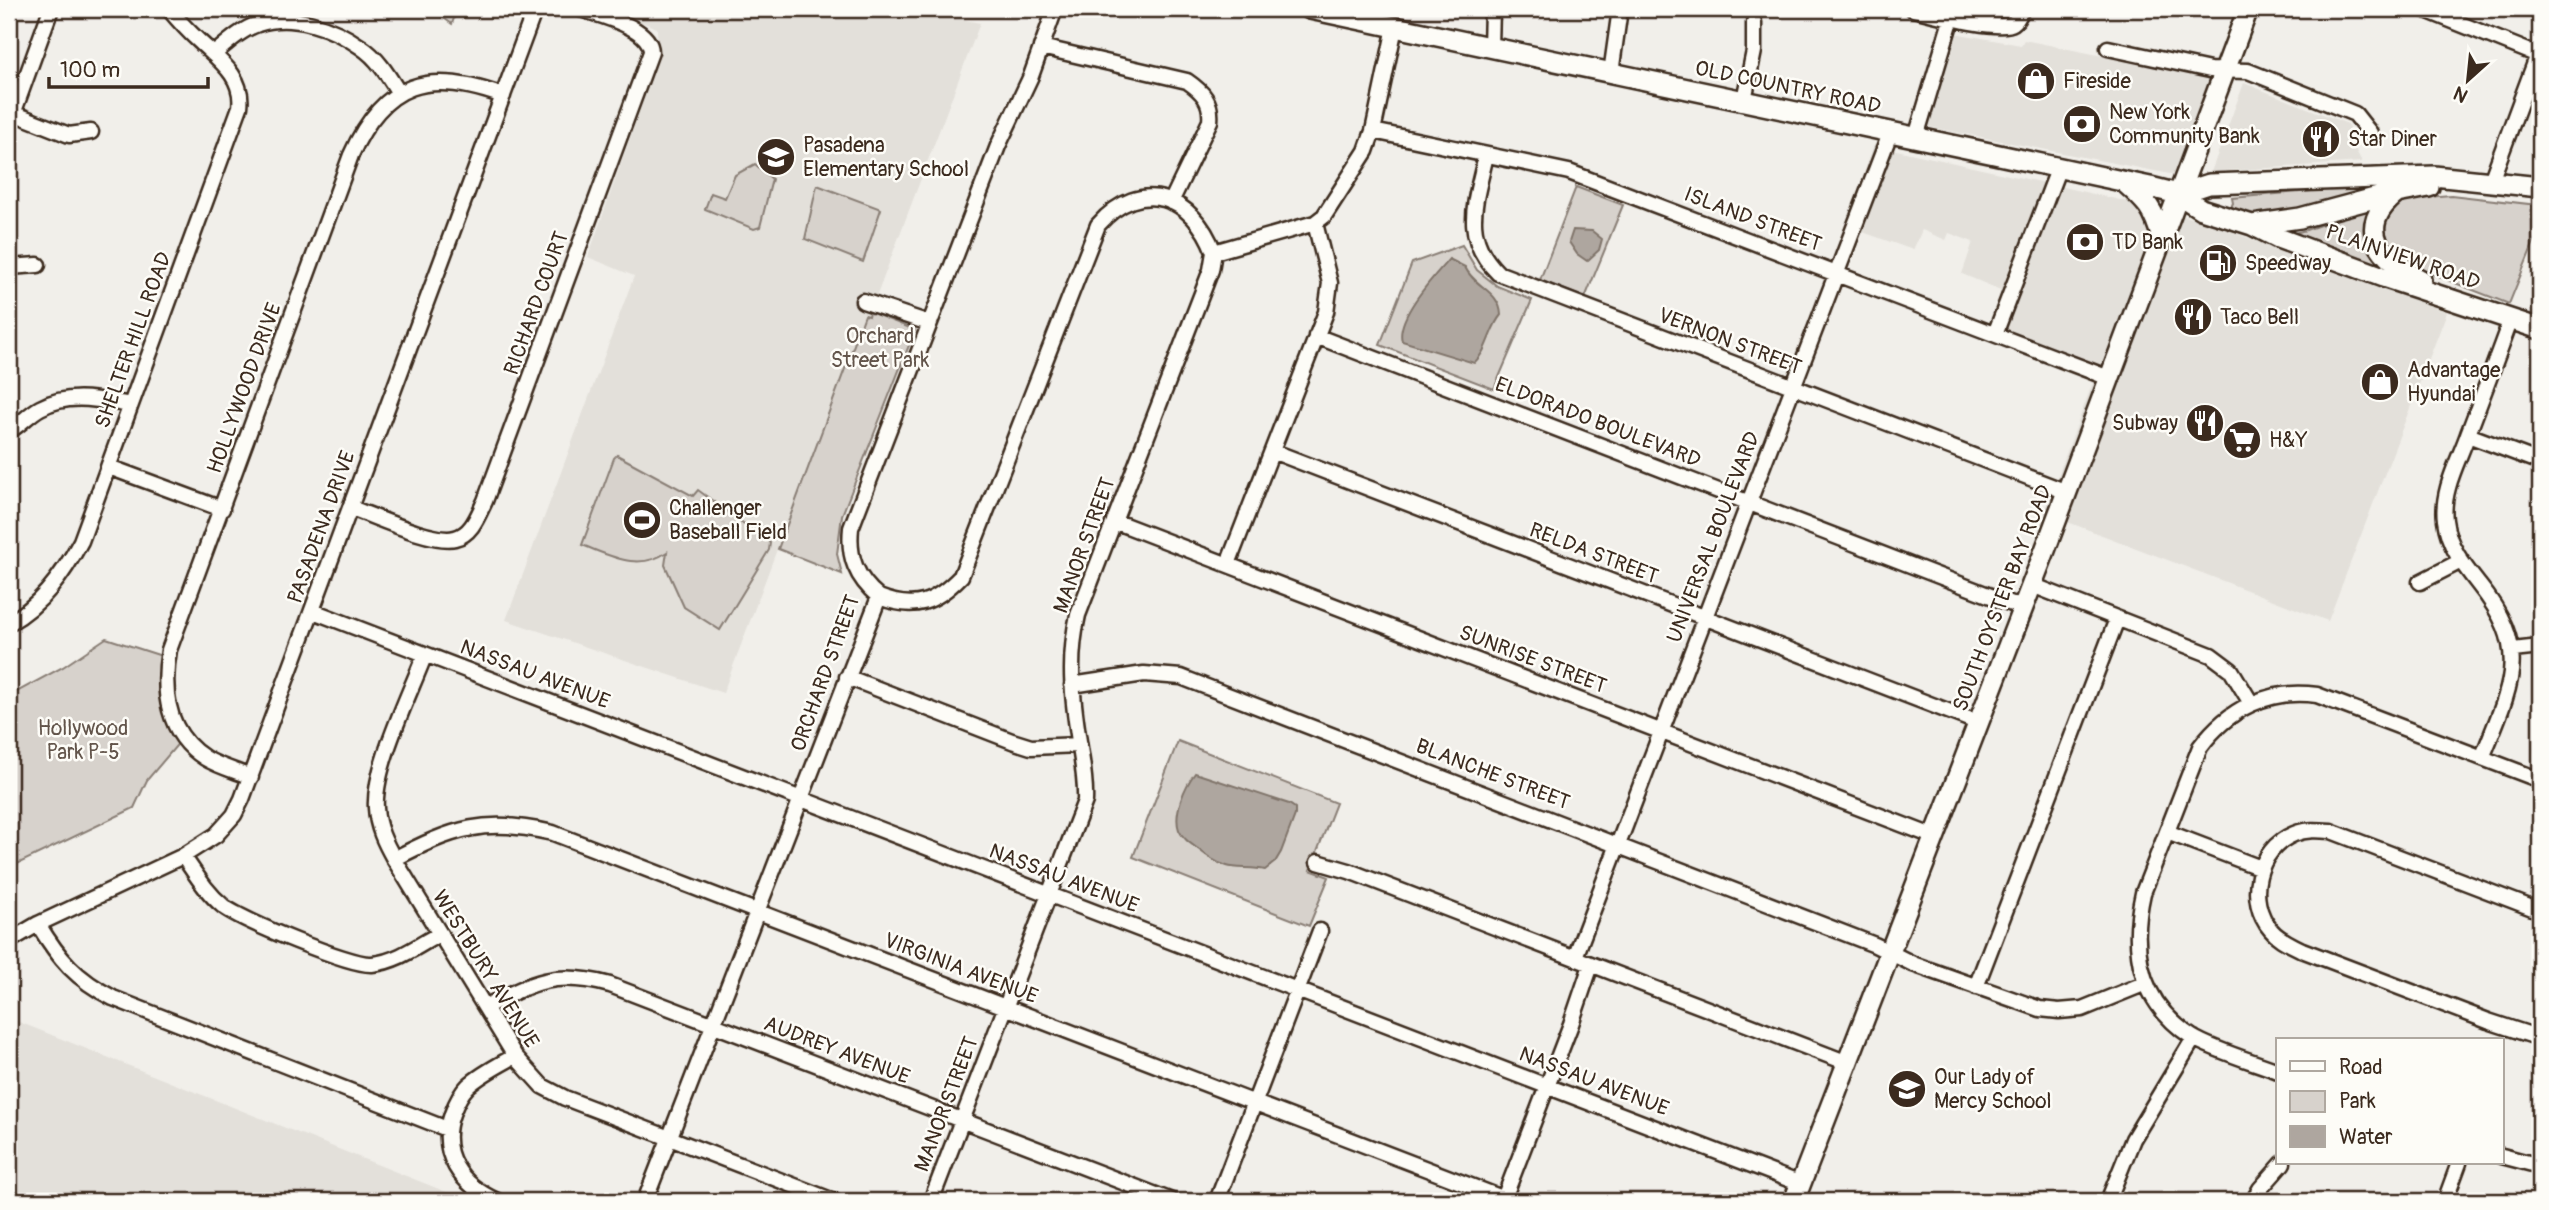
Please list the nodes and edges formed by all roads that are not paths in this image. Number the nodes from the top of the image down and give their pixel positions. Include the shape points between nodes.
1 (51, 9) edge
2 (169, 9) edge
3 (535, 9) edge
4 (581, 9) edge
5 (1055, 9) edge
6 (1310, 9) edge
7 (1492, 9) edge
8 (1620, 9) edge
9 (1913, 9) edge
10 (2248, 9) edge
11 (2423, 9) edge
12 (2021, 10) edge
13 (1951, 18) junction
14 (1754, 22) dead end
15 (1395, 27) junction
16 (1041, 47) junction
17 (1491, 47) junction
18 (2108, 48) dead end
19 (2539, 52) edge
20 (214, 54) junction
21 (2225, 70) junction
22 (1611, 73) junction
23 (399, 93) junction
24 (503, 96) junction
25 (1744, 100) junction
26 (11, 119) edge
27 (1373, 131) junction
28 (1891, 131) junction
29 (91, 132) dead end
30 (2370, 134) dead end
31 (1916, 136) junction
32 (1486, 155) junction
33 (2059, 167) junction
34 (2124, 181) junction
35 (2490, 181) junction
36 (2540, 187) edge
37 (2398, 192) junction
38 (2179, 194) junction
39 (1171, 202) junction
40 (1315, 223) junction
41 (2252, 225) junction
42 (2162, 239) junction
43 (1214, 252) junction
44 (38, 265) dead end
45 (9, 267) edge
46 (1837, 274) junction
47 (863, 301) dead end
48 (2472, 305) junction
49 (2511, 318) junction
50 (929, 323) junction
51 (2540, 329) edge
52 (1995, 334) junction
53 (1316, 336) junction
54 (2109, 378) junction
55 (1793, 387) junction
56 (131, 405) junction
57 (9, 431) edge
58 (2468, 436) junction
59 (1272, 451) junction
60 (2540, 463) edge
61 (109, 467) junction
62 (2067, 492) junction
63 (1749, 503) junction
64 (351, 508) junction
65 (222, 509) junction
66 (1115, 521) junction
67 (2460, 561) junction
68 (1228, 564) junction
69 (2420, 582) dead end
70 (2032, 585) junction
71 (879, 597) junction
72 (2022, 608) junction
73 (313, 611) junction
74 (1704, 618) junction
75 (2117, 619) junction
76 (9, 623) edge
77 (2540, 647) edge
78 (2513, 650) junction
79 (425, 654) junction
80 (847, 677) junction
81 (1072, 685) junction
82 (2251, 703) junction
83 (1979, 723) junction
84 (1661, 731) junction
85 (1079, 745) junction
86 (2482, 758) junction
87 (251, 777) junction
88 (2540, 780) edge
89 (800, 799) junction
90 (2167, 832) junction
91 (1935, 837) junction
92 (1617, 844) junction
93 (183, 856) junction
94 (394, 859) junction
95 (1318, 862) dead end
96 (2260, 868) junction
97 (1049, 894) junction
98 (2540, 911) edge
99 (757, 912) junction
100 (38, 924) junction
101 (1320, 931) dead end
102 (439, 933) junction
103 (9, 941) edge
104 (1891, 952) junction
105 (1575, 957) junction
106 (1591, 965) junction
107 (2146, 984) junction
108 (1976, 987) junction
109 (1298, 990) junction
110 (485, 1007) junction
111 (1006, 1007) junction
112 (713, 1025) junction
113 (2194, 1038) junction
114 (2540, 1038) edge
115 (514, 1056) junction
116 (1848, 1063) junction
117 (2276, 1070) edge
118 (1547, 1086) junction
119 (1255, 1103) junction
120 (962, 1121) junction
121 (447, 1129) junction
122 (670, 1138) junction
123 (2504, 1157) edge
124 (2282, 1164) edge
125 (2459, 1164) edge
126 (2540, 1166) edge
127 (1798, 1192) edge
128 (1505, 1200) edge
129 (497, 1201) edge
130 (645, 1201) edge
131 (834, 1201) edge
132 (931, 1201) edge
133 (1172, 1201) edge
134 (1217, 1201) edge
135 (2108, 1201) edge
136 (2253, 1201) edge
137 (2445, 1201) edge

1 - 26 street
2 - 20 street, SHELTER HILL ROAD
3 - 24 street, PASADENA DRIVE
4 - 64 street, RICHARD COURT via 642,33 651,52 480,512 460,536 439,540
5 - 16 street, ORCHARD STREET
6 - 15 main road, OLD COUNTRY ROAD
7 - 17 street
8 - 22 street
9 - 13 street
10 - 21 main road, SOUTH OYSTER BAY ROAD
11 - 19 street
12 - 13 street via 2011,25
13 - 31 street
14 - 25 street via 1754,51
15 - 17 main road, OLD COUNTRY ROAD
15 - 27 street
16 - 39 street via 1187,81 1207,98 1210,121
16 - 50 street, ORCHARD STREET
17 - 22 main road, OLD COUNTRY ROAD
18 - 21 street
19 - 35 street
20 - 23 street via 260,23 298,20 362,47
20 - 56 street, SHELTER HILL ROAD via 237,83 240,107
21 - 30 street via 2248,71 2355,114
21 - 38 main road, SOUTH OYSTER BAY ROAD
22 - 25 main road, OLD COUNTRY ROAD
23 - 24 street, HOLLYWOOD DRIVE via 449,81
23 - 65 street, HOLLYWOOD DRIVE via 374,115 351,155
24 - 64 street, PASADENA DRIVE
25 - 28 main road, OLD COUNTRY ROAD
26 - 29 street via 69,135
27 - 32 street, ISLAND STREET
27 - 40 street via 1331,207
28 - 31 main road, OLD COUNTRY ROAD
28 - 46 street, UNIVERSAL BOULEVARD
31 - 33 main road, OLD COUNTRY ROAD
32 - 46 street, ISLAND STREET via 1569,172
32 - 55 street, VERNON STREET via 1473,226 1480,253 1498,273
33 - 34 main road, OLD COUNTRY ROAD
33 - 52 street
34 - 38 main road, OLD COUNTRY ROAD
34 - 42 main road via 2156,216
35 - 36 main road
35 - 37 main road
35 - 38 main road via 2434,176 2209,184
37 - 41 main road via 2300,218
37 - 48 main road via 2382,206 2376,222 2382,251 2405,272
38 - 41 main road, OLD COUNTRY ROAD via 2201,209
38 - 42 main road, SOUTH OYSTER BAY ROAD
39 - 43 street via 1195,216
39 - 71 street via 1147,197 1129,201 1111,210 1098,225 961,576 924,603 896,604
40 - 43 street
40 - 53 street via 1329,282 1326,312
41 - 48 main road, PLAINVIEW ROAD via 2383,277
42 - 54 main road, SOUTH OYSTER BAY ROAD
43 - 66 street, MANOR STREET
44 - 45 street
46 - 52 street, ISLAND STREET
46 - 55 street, UNIVERSAL BOULEVARD
47 - 50 street
48 - 49 main road, PLAINVIEW ROAD
49 - 51 main road, PLAINVIEW ROAD
49 - 58 street
50 - 71 street, ORCHARD STREET via 851,528 853,567
52 - 54 street, ISLAND STREET
53 - 59 street
53 - 63 street, ELDORADO BOULEVARD
54 - 62 main road, SOUTH OYSTER BAY ROAD
55 - 62 street, VERNON STREET
55 - 63 street, UNIVERSAL BOULEVARD
56 - 57 street via 86,397 66,399 40,408
56 - 61 street, SHELTER HILL ROAD
58 - 60 street
58 - 67 street via 2447,489 2444,520
59 - 68 street
59 - 74 street, RELDA STREET
61 - 65 street
61 - 76 street, SHELTER HILL ROAD via 74,556 53,587
62 - 70 main road, SOUTH OYSTER BAY ROAD
63 - 72 street, ELDORADO BOULEVARD
63 - 74 street, UNIVERSAL BOULEVARD
64 - 73 street, PASADENA DRIVE
65 - 87 street, HOLLYWOOD DRIVE via 169,650 166,694 183,739 205,758
66 - 68 street, SUNRISE STREET
66 - 81 street, MANOR STREET via 1078,615 1071,654
67 - 69 street
67 - 78 street via 2507,628
68 - 84 street, SUNRISE STREET
70 - 72 main road, SOUTH OYSTER BAY ROAD
70 - 75 street
71 - 80 street, ORCHARD STREET
72 - 83 main road, SOUTH OYSTER BAY ROAD
73 - 79 street, NASSAU AVENUE
73 - 87 street, PASADENA DRIVE
74 - 83 street, RELDA STREET
74 - 84 street, UNIVERSAL BOULEVARD
75 - 82 street via 2221,661 2239,680
75 - 108 street
77 - 78 street
78 - 86 street via 2511,679
79 - 89 street, NASSAU AVENUE
79 - 94 street, WESTBURY AVENUE via 376,791 379,827
80 - 85 street via 1031,747
80 - 89 street, ORCHARD STREET
81 - 85 street, MANOR STREET
81 - 92 street, BLANCHE STREET via 1144,674 1181,677
82 - 86 street via 2296,693 2317,695
82 - 90 street via 2224,720 2200,747
83 - 91 main road, SOUTH OYSTER BAY ROAD
84 - 91 street, SUNRISE STREET
84 - 92 street, UNIVERSAL BOULEVARD
85 - 97 street, MANOR STREET via 1085,801
86 - 88 street
87 - 93 street, PASADENA DRIVE via 225,825
89 - 97 street, NASSAU AVENUE
89 - 99 street, ORCHARD STREET
90 - 96 street
90 - 107 street via 2137,918 2137,949
91 - 104 main road, SOUTH OYSTER BAY ROAD
92 - 104 street, BLANCHE STREET
92 - 105 street, UNIVERSAL BOULEVARD
93 - 100 street, PASADENA DRIVE
93 - 102 street via 209,893 237,915 353,962 392,960
94 - 99 street, VIRGINIA AVENUE via 462,829 521,826 552,833
94 - 102 street, WESTBURY AVENUE
95 - 105 street
96 - 98 street via 2279,843 2294,834 2331,831
96 - 114 street via 2258,900 2265,921 2281,940
97 - 109 street, NASSAU AVENUE
97 - 111 street, MANOR STREET
99 - 111 street, VIRGINIA AVENUE
99 - 112 street, ORCHARD STREET
100 - 103 street, PASADENA DRIVE
100 - 121 street via 69,968 113,998
101 - 109 street
102 - 110 street, WESTBURY AVENUE
104 - 108 street, BLANCHE STREET
104 - 116 main road, SOUTH OYSTER BAY ROAD
105 - 106 street
106 - 116 street
106 - 118 street
107 - 108 street, BLANCHE STREET via 2099,1004 2059,1012 2026,1006
107 - 113 street via 2167,1015
109 - 118 street, NASSAU AVENUE
109 - 119 street
110 - 112 street, AUDREY AVENUE via 545,980 586,978
110 - 115 street, WESTBURY AVENUE
111 - 119 street, VIRGINIA AVENUE
111 - 120 street, MANOR STREET
112 - 120 street, AUDREY AVENUE
112 - 122 street, ORCHARD STREET
113 - 117 street
113 - 135 street via 2133,1139
115 - 121 street via 467,1087 457,1099
115 - 122 street, WESTBURY AVENUE via 553,1092
116 - 127 main road, SOUTH OYSTER BAY ROAD
118 - 127 street, NASSAU AVENUE
118 - 128 street
119 - 128 street, VIRGINIA AVENUE
119 - 134 street
120 - 132 street, MANOR STREET
120 - 133 street, AUDREY AVENUE
121 - 129 street via 455,1166 466,1182
122 - 130 street, ORCHARD STREET
122 - 131 street, WESTBURY AVENUE
123 - 126 street
124 - 136 street
125 - 137 street

